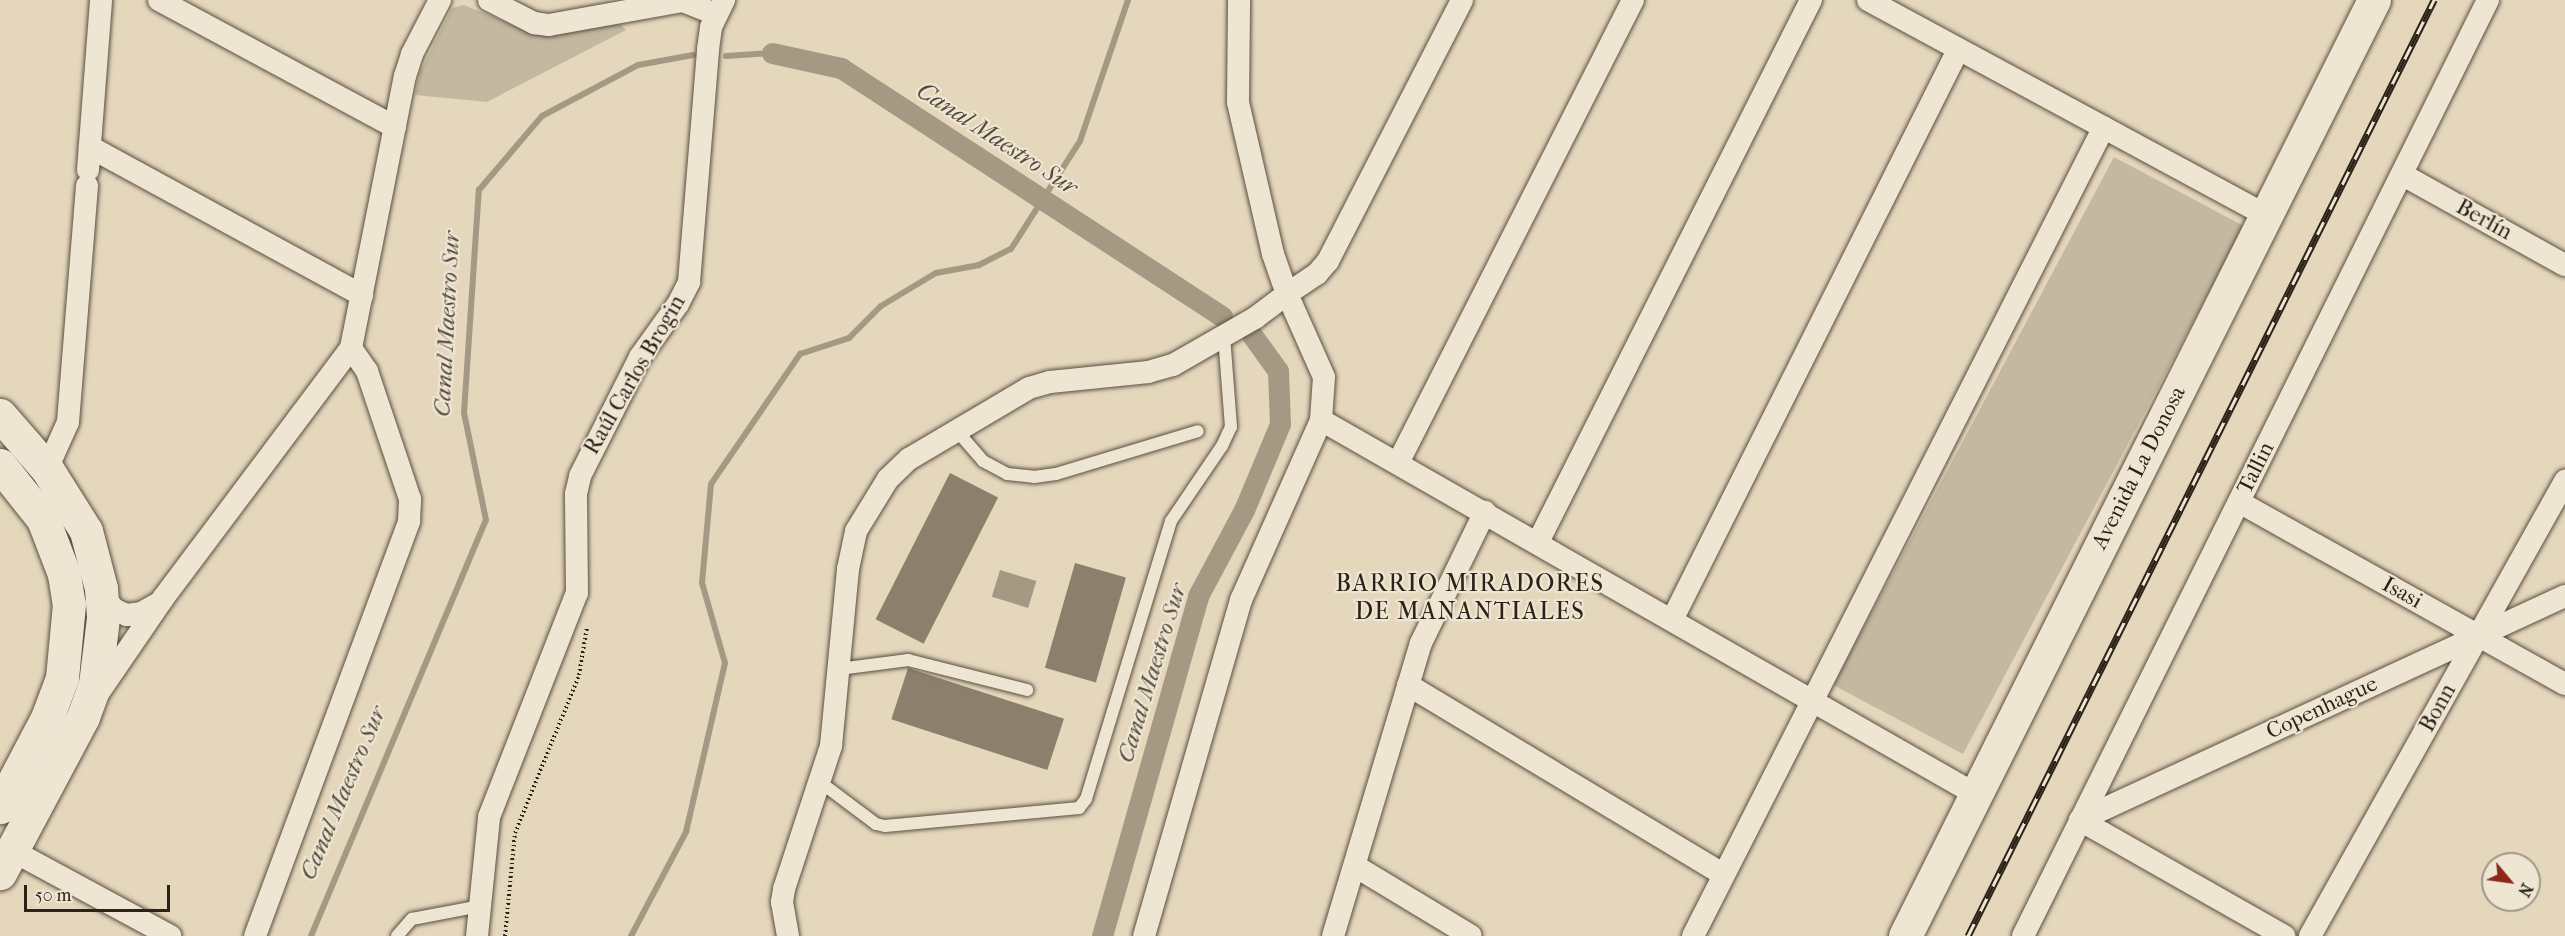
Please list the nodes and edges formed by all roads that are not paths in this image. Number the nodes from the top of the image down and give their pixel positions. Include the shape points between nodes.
1 (101, 0) edge
2 (159, 0) edge
3 (440, 0) edge
4 (489, 0) edge
5 (1239, 0) edge
6 (1461, 0) edge
7 (1632, 0) edge
8 (1811, 0) edge
9 (1868, 0) edge
10 (2374, 0) edge
11 (2488, 0) edge
12 (720, 7) edge
13 (1958, 50) junction
14 (395, 127) junction
15 (2104, 127) junction
16 (90, 147) junction
17 (2403, 175) junction
18 (2266, 215) junction
19 (2565, 265) edge
20 (1287, 294) junction
21 (362, 295) junction
22 (1224, 337) junction
23 (351, 348) junction
24 (0, 415) edge
25 (1321, 420) junction
26 (957, 431) junction
27 (1198, 431) dead end
28 (1398, 463) junction
29 (0, 465) edge
30 (47, 469) junction
31 (2565, 481) edge
32 (11, 493) edge
33 (2239, 502) junction
34 (1485, 512) junction
35 (1538, 542) junction
36 (101, 594) junction
37 (2565, 596) edge
38 (160, 603) junction
39 (1672, 618) junction
40 (2478, 636) junction
41 (839, 669) junction
42 (2565, 684) edge
43 (1408, 685) junction
44 (1027, 690) dead end
45 (1813, 699) junction
46 (83, 717) junction
47 (820, 782) junction
48 (1975, 795) junction
49 (0, 807) edge
50 (2080, 820) junction
51 (6, 862) edge
52 (1355, 866) junction
53 (1723, 874) junction
54 (480, 906) junction
55 (170, 936) edge
56 (255, 936) edge
57 (397, 936) edge
58 (477, 936) edge
59 (788, 936) edge
60 (1144, 936) edge
61 (1332, 936) edge
62 (1471, 936) edge
63 (1693, 936) edge
64 (1905, 936) edge
65 (2023, 936) edge
66 (2284, 936) edge
67 (2310, 936) edge

1 - 16 street
2 - 14 street
3 - 14 street via 411,54
4 - 12 street via 534,23 549,25 683,1
5 - 20 street via 1238,102 1273,254
6 - 20 street via 1328,261 1317,274
7 - 28 street
8 - 35 street
9 - 13 street
10 - 18 main road, Avenida La Donosa
11 - 17 street, Tallin
12 - 54 street, Raúl Carlos Brogin via 708,49 688,282 678,304 640,357 580,476 576,494 577,593 489,817
13 - 15 street
13 - 39 street
14 - 21 street
15 - 18 street
15 - 45 street
16 - 21 street
16 - 30 street via 68,422
17 - 19 street, Berlín
17 - 33 street, Tallin
18 - 48 main road, Avenida La Donosa
20 - 22 street
20 - 25 street via 1324,377
21 - 23 street
22 - 26 street via 1173,365 1148,372 1050,382 1029,388
22 - 47 lane via 1231,427 1170,521 1086,799 1079,808 885,826 876,824
23 - 38 street
23 - 56 street via 362,360 374,392 410,500 409,522
24 - 30 main road
25 - 28 street
25 - 60 street via 1241,600
26 - 27 lane via 983,461 1007,474 1034,477 1056,474
26 - 41 street via 909,459 870,503 856,531 848,569
28 - 34 street
29 - 32 main road
30 - 36 main road via 86,531
31 - 40 street, Bonn
32 - 49 main road via 43,519 64,574 69,604 68,644 62,678 47,718
33 - 40 street, Isasi
33 - 50 street, Tallin
34 - 35 street
34 - 43 street via 1431,618
35 - 39 street
36 - 38 street via 115,610 127,615
36 - 46 main road via 100,654
37 - 40 street, Copenhague
38 - 46 street
39 - 45 street
40 - 42 street, Isasi
40 - 50 street, Copenhague
40 - 67 street, Bonn
41 - 44 lane via 908,660
41 - 47 street via 831,746
43 - 52 street
43 - 53 street
45 - 48 street
45 - 53 street
46 - 51 main road
47 - 59 street via 784,890 782,902
48 - 64 main road, Avenida La Donosa
50 - 65 street, Tallin
50 - 66 street
51 - 55 street
52 - 61 street
52 - 62 street
53 - 63 street
54 - 57 lane via 412,919
54 - 58 street, Raúl Carlos Brogin

